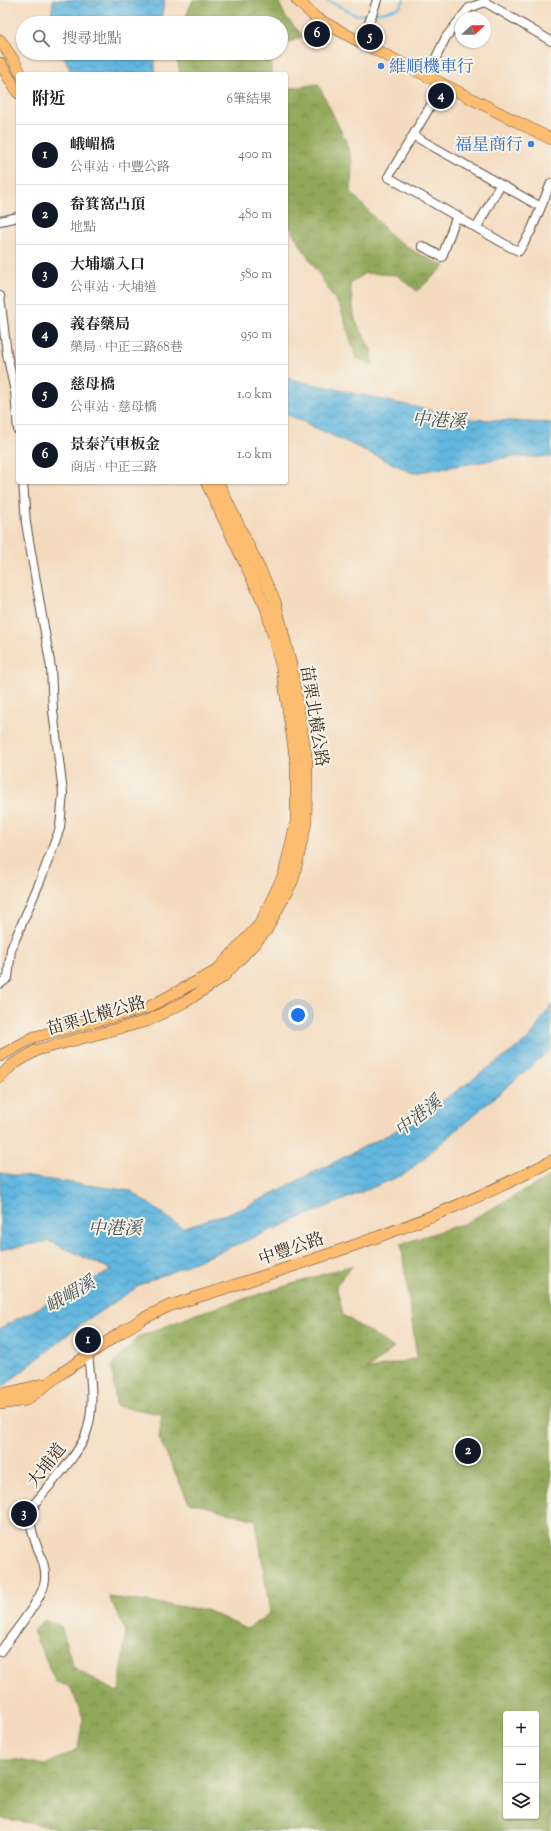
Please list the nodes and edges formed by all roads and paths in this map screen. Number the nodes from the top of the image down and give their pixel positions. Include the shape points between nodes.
1 (297, 0) edge
2 (377, 0) edge
3 (0, 40) edge
4 (551, 41) edge
5 (362, 43) junction
6 (0, 63) edge
7 (20, 72) edge
8 (427, 76) junction
9 (443, 84) junction
10 (16, 90) edge
11 (414, 136) junction
12 (551, 139) edge
13 (551, 183) edge
14 (500, 185) junction
15 (541, 207) junction
16 (457, 216) junction
17 (16, 217) edge
18 (0, 221) edge
19 (477, 227) junction
20 (422, 246) dead end
21 (0, 296) edge
22 (16, 405) edge
23 (22, 484) edge
24 (207, 484) edge
25 (219, 484) edge
26 (0, 984) edge
27 (1, 1053) edge
28 (12, 1065) junction
29 (0, 1076) edge
30 (551, 1161) edge
31 (88, 1355) junction
32 (0, 1394) edge
33 (26, 1395) junction
34 (0, 1404) edge
35 (0, 1652) edge

1 - 5 main road via 316,18
2 - 5 street
3 - 7 main road
4 - 8 street via 485,2 469,8 446,37
5 - 8 main road
6 - 10 main road
8 - 9 main road
9 - 11 street
9 - 12 main road
11 - 14 street
11 - 16 street via 388,177
13 - 15 street
14 - 15 street
14 - 19 street
15 - 19 street via 519,250
16 - 19 street
16 - 20 street via 442,258
17 - 18 street
21 - 22 street
23 - 26 street via 26,523 51,668 52,711 63,793 60,828 12,949 8,978
24 - 27 main road, 苗栗北橫公路 via 266,608 282,669 296,763 296,822 284,874 260,924 216,971 147,1008 34,1037
25 - 28 main road, 苗栗北橫公路 via 275,601 291,665 307,761 306,823 293,880 266,931 224,977 185,1002 147,1021 37,1050
27 - 28 street
28 - 29 main road, 苗栗北橫公路
30 - 31 main road, 中豐公路 via 508,1183 378,1237 169,1306 142,1319
31 - 33 main road, 中豐公路 via 51,1382
31 - 35 street, 大埔道 via 91,1403 86,1436 35,1503 32,1514 33,1534 46,1580 36,1602
32 - 33 main road
33 - 34 main road

